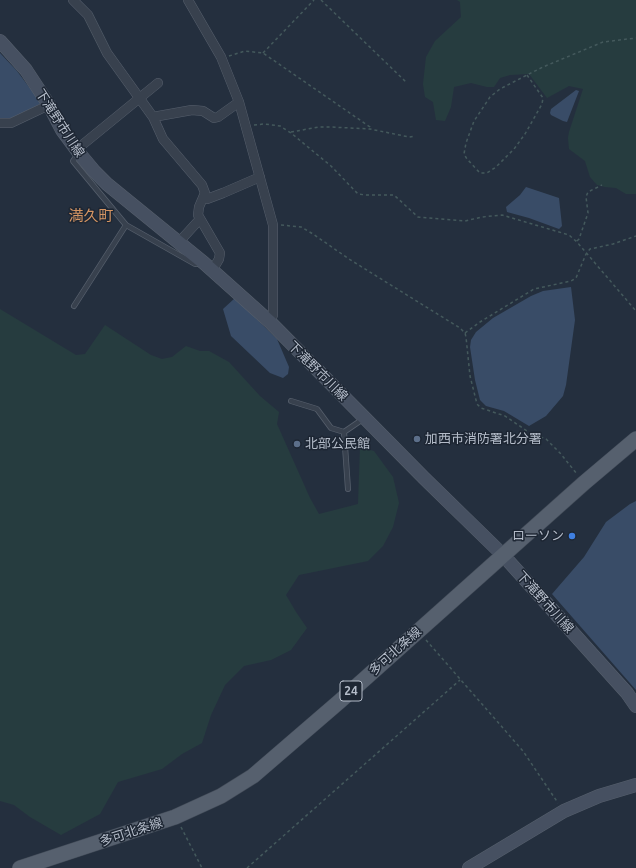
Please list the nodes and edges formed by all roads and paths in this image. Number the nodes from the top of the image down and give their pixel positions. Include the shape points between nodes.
1 (73, 0) edge
2 (188, 0) edge
3 (314, 0) edge
4 (321, 0) edge
5 (636, 38) edge
6 (0, 41) edge
7 (263, 54) junction
8 (221, 57) junction
9 (527, 75) junction
10 (406, 82) dead end
11 (158, 83) dead end
12 (139, 98) junction
13 (239, 102) junction
14 (49, 105) junction
15 (153, 117) junction
16 (0, 123) edge
17 (246, 126) junction
18 (370, 129) junction
19 (291, 133) junction
20 (415, 136) dead end
21 (77, 152) junction
22 (260, 176) junction
23 (602, 185) dead end
24 (204, 198) junction
25 (200, 219) junction
26 (126, 225) junction
27 (274, 225) junction
28 (636, 236) edge
29 (179, 242) junction
30 (577, 242) junction
31 (586, 254) junction
32 (208, 267) junction
33 (74, 306) dead end
34 (636, 311) edge
35 (270, 322) junction
36 (465, 332) junction
37 (291, 401) dead end
38 (364, 418) junction
39 (344, 432) junction
40 (636, 439) edge
41 (584, 483) junction
42 (348, 489) dead end
43 (503, 555) junction
44 (418, 631) junction
45 (460, 680) junction
46 (636, 706) edge
47 (636, 785) edge
48 (564, 811) junction
49 (175, 817) junction
50 (20, 868) edge
51 (202, 868) edge
52 (247, 868) edge
53 (469, 868) edge

1 - 12 street via 88,15 107,53
2 - 8 street
3 - 7 path
4 - 10 path
5 - 9 path via 603,42
6 - 14 main road, 下滝野市川線 via 26,70
7 - 8 path via 245,51
7 - 18 path
8 - 13 street
9 - 9 path via 490,97 474,122 464,154 480,173 487,173 496,167 514,149 542,104 543,98
11 - 12 street
12 - 15 street
12 - 21 street
13 - 15 street via 214,118 203,111 192,110
13 - 17 street
14 - 16 street via 11,123
14 - 21 main road, 下滝野市川線
15 - 24 street via 163,139 202,184
17 - 19 path via 280,126
17 - 22 street
18 - 19 path via 319,127
18 - 20 path
19 - 30 path via 331,166 358,194 394,195 418,217 465,221 502,215 569,235
21 - 26 lane via 73,161
21 - 29 main road, 下滝野市川線 via 107,184
22 - 24 street via 223,193
22 - 27 street
23 - 30 path via 588,192 586,196 588,213
24 - 25 street via 199,207
25 - 29 street
25 - 32 street via 220,253 219,259
26 - 32 lane via 195,264
26 - 33 lane
27 - 35 street via 273,315
27 - 36 path via 301,227
28 - 31 path via 590,250
29 - 32 main road, 下滝野市川線
30 - 31 path
31 - 34 path
31 - 36 path via 576,278 534,289
32 - 35 main road, 下滝野市川線
35 - 38 main road, 下滝野市川線
36 - 41 path via 470,376 477,404 546,439
37 - 39 lane via 317,408 331,428
38 - 39 lane
38 - 43 main road, 下滝野市川線
39 - 42 lane
40 - 41 main road, 多可北条線 / 24
41 - 43 main road, 多可北条線 / 24
43 - 44 main road, 多可北条線 / 24
43 - 46 main road, 下滝野市川線
44 - 45 path
44 - 49 main road, 多可北条線 / 24 via 253,776 221,796
45 - 48 path via 523,751
45 - 52 path
47 - 48 main road via 599,796
48 - 53 main road
49 - 50 main road, 多可北条線 / 24
49 - 51 path

